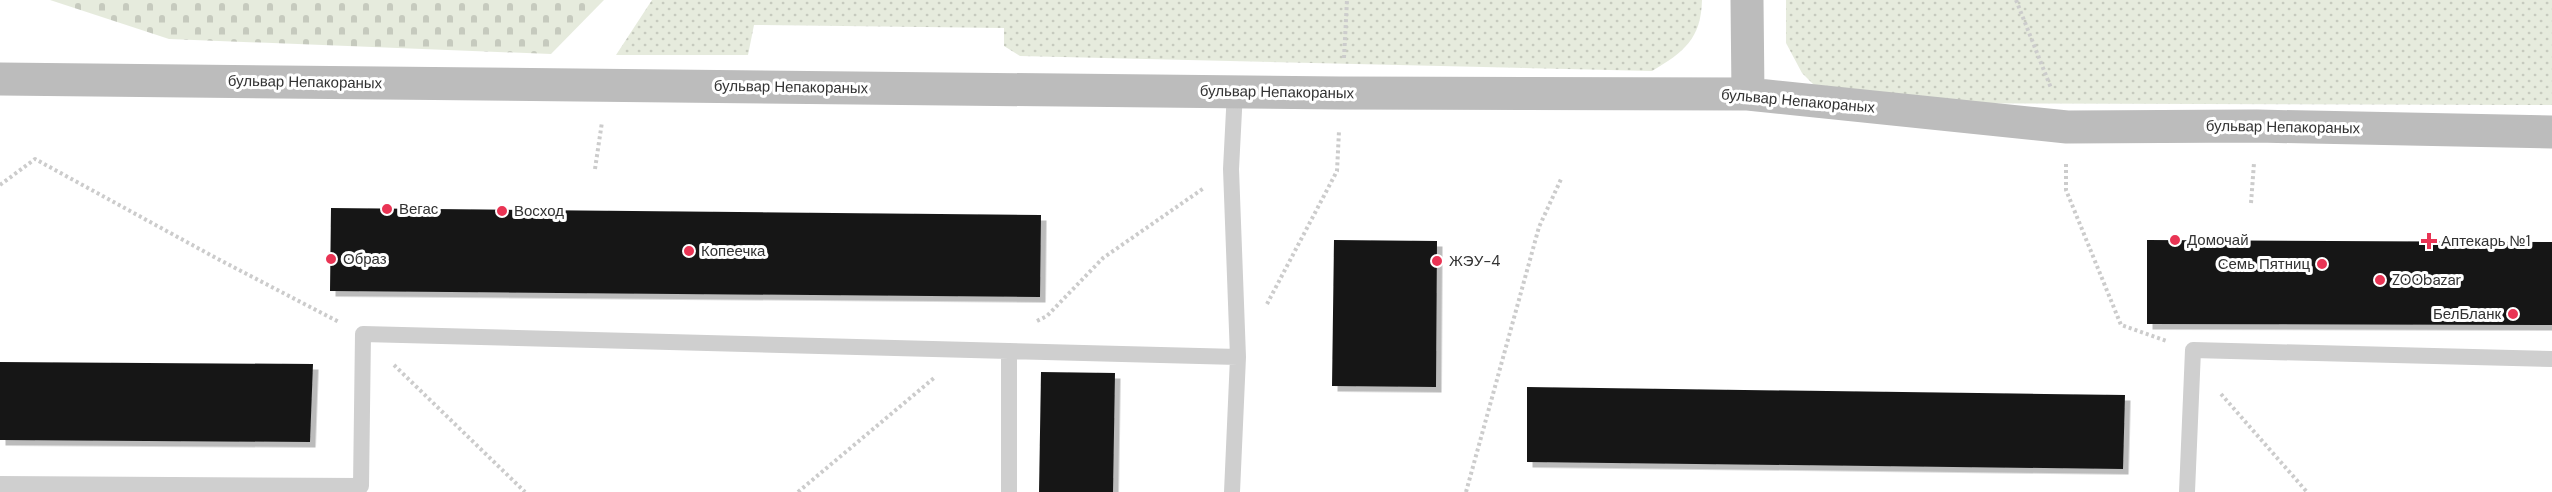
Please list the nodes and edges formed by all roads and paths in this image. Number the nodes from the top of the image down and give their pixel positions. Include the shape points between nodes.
1 (1347, 0) edge
2 (1747, 0) edge
3 (2016, 0) edge
4 (0, 79) edge
5 (1235, 91) junction
6 (1340, 93) junction
7 (1748, 94) junction
8 (602, 121) dead end
9 (2067, 127) junction
10 (2552, 132) edge
11 (595, 169) dead end
12 (1562, 177) dead end
13 (0, 185) edge
14 (1266, 305) dead end
15 (363, 334) junction
16 (1009, 351) junction
17 (2193, 356) junction
18 (1238, 357) junction
19 (2552, 359) edge
20 (0, 484) edge
21 (525, 492) edge
22 (1009, 492) edge
23 (1232, 492) edge
24 (1466, 492) edge
25 (2187, 492) edge
26 (2307, 492) edge

1 - 6 path
2 - 7 main road
3 - 9 path
4 - 5 main road, бульвар Непакораных
5 - 6 main road, бульвар Непакораных
5 - 18 lane via 1232,169
6 - 7 main road, бульвар Непакораных
6 - 14 path via 1337,171
7 - 9 main road, бульвар Непакораных
8 - 11 path
9 - 10 main road, бульвар Непакораных
9 - 17 path via 2066,190 2121,325
12 - 24 path via 1539,227
13 - 15 path via 35,159
15 - 16 lane
15 - 20 lane via 361,486
15 - 21 path
16 - 18 lane
16 - 22 lane
17 - 19 lane
17 - 25 lane
17 - 26 path
18 - 23 lane

